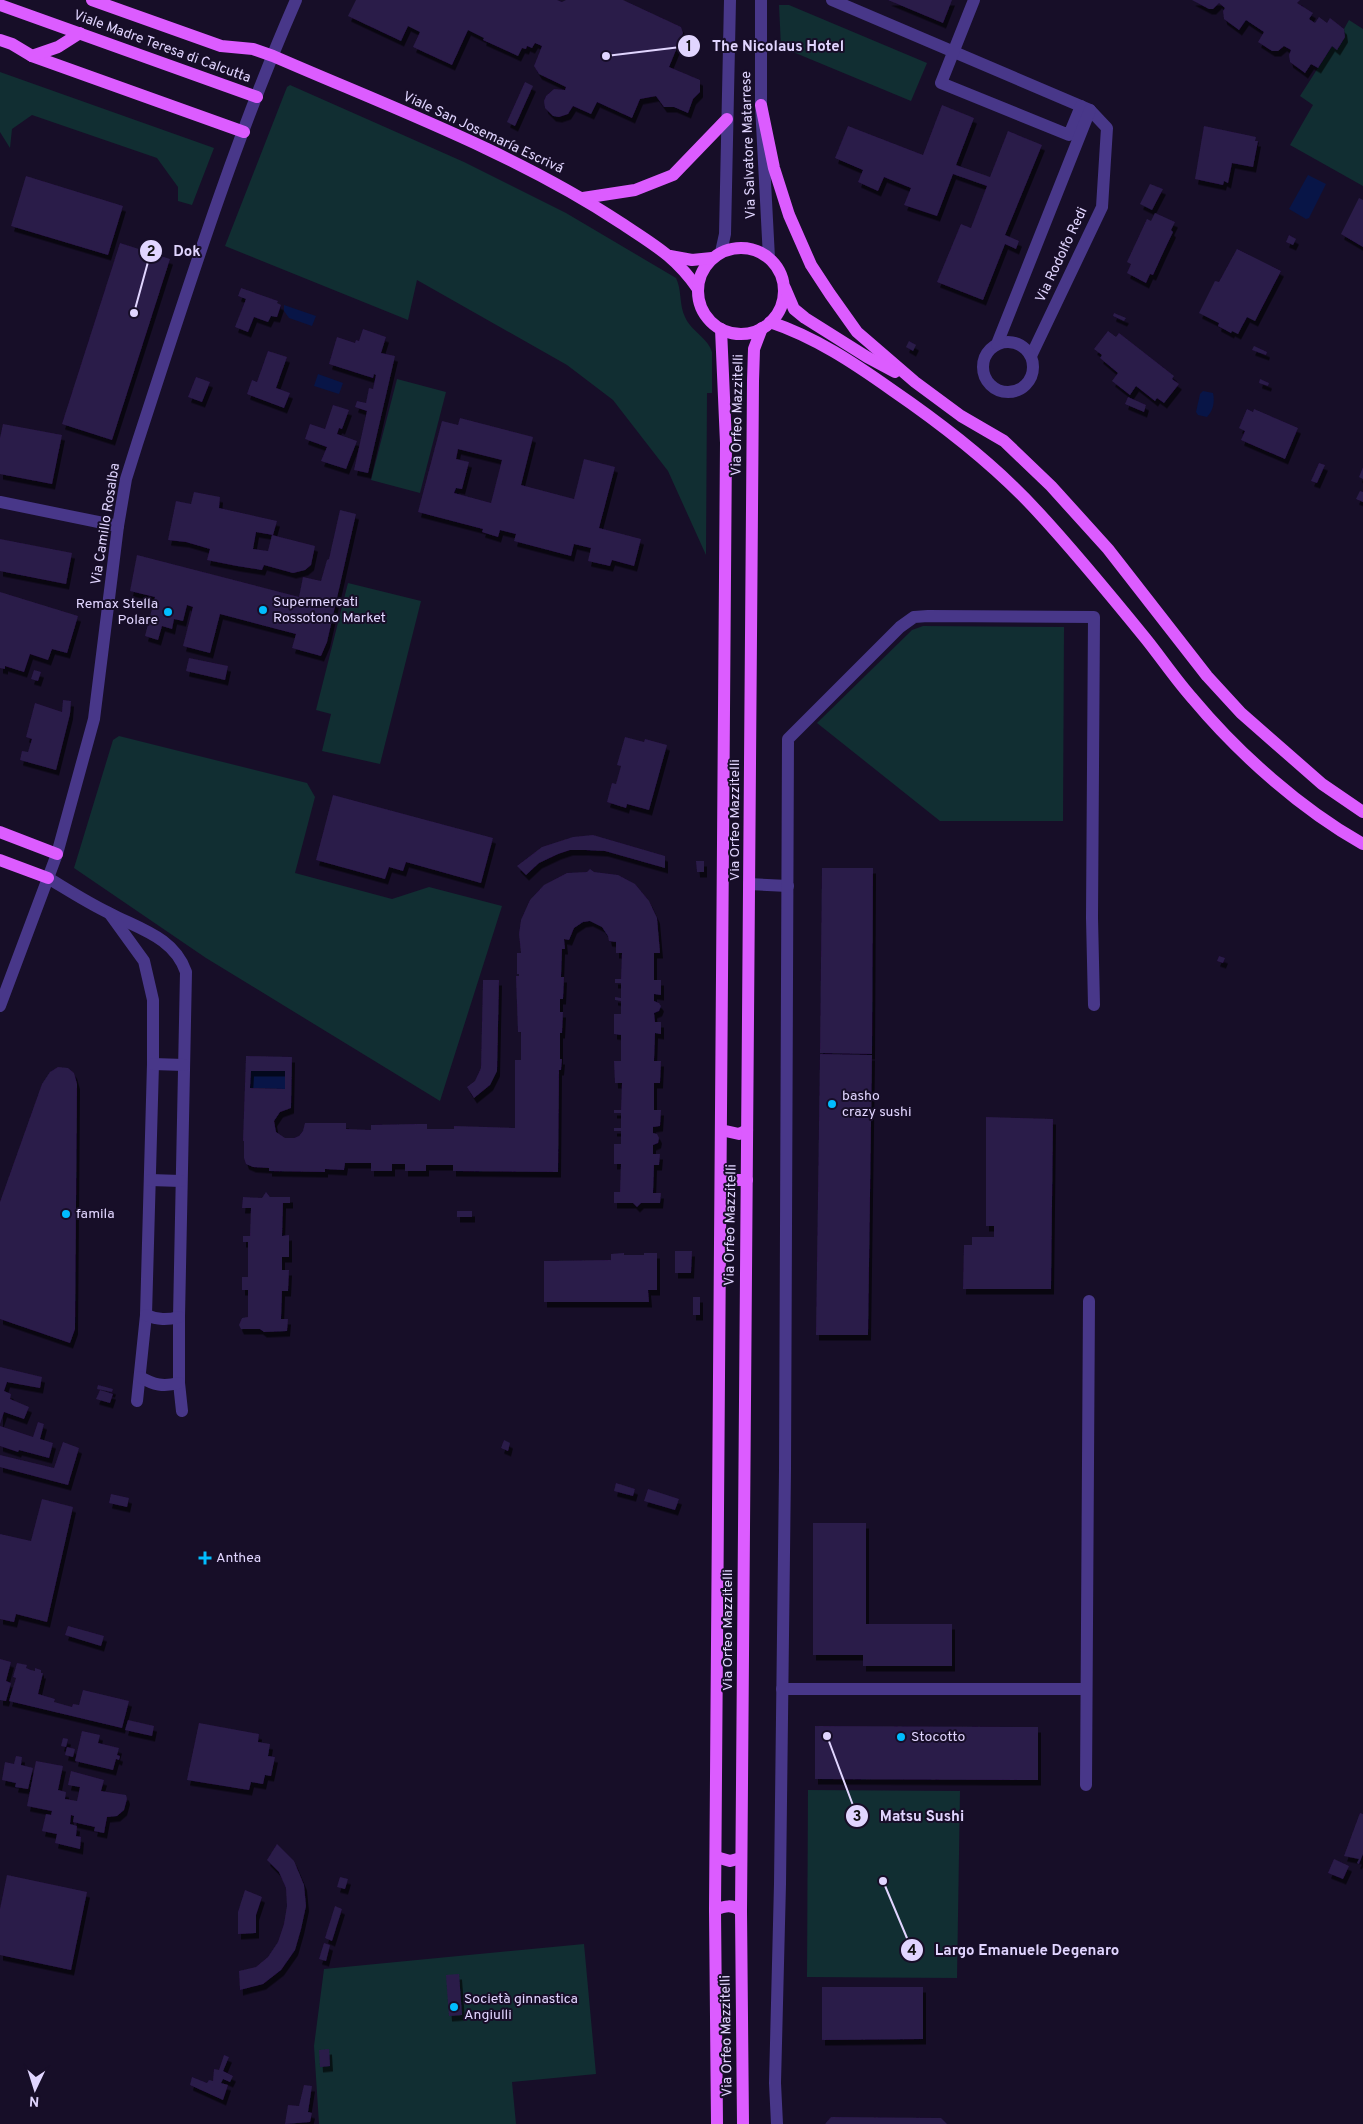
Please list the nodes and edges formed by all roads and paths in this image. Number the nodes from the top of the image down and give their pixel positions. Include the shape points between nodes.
1 (92, 0) edge
2 (296, 0) edge
3 (730, 0) edge
4 (762, 0) edge
5 (832, 0) edge
6 (974, 0) edge
7 (0, 5) edge
8 (80, 33) junction
9 (0, 40) edge
10 (953, 52) junction
11 (32, 56) junction
12 (273, 56) junction
13 (257, 97) junction
14 (761, 105) junction
15 (1086, 108) junction
16 (727, 119) junction
17 (244, 132) junction
18 (582, 198) junction
19 (716, 255) junction
20 (670, 256) junction
21 (769, 258) junction
22 (784, 285) junction
23 (698, 289) junction
24 (766, 325) junction
25 (721, 329) junction
26 (997, 344) junction
27 (1031, 356) junction
28 (915, 382) junction
29 (0, 502) edge
30 (118, 526) junction
31 (1363, 812) edge
32 (0, 832) edge
33 (1363, 844) edge
34 (56, 854) junction
35 (0, 860) edge
36 (48, 878) junction
37 (749, 884) junction
38 (788, 886) junction
39 (110, 914) junction
40 (1094, 1005) dead end
41 (0, 1006) edge
42 (154, 1064) junction
43 (184, 1065) junction
44 (721, 1130) junction
45 (747, 1130) junction
46 (150, 1180) junction
47 (181, 1180) junction
48 (721, 1180) junction
49 (747, 1180) junction
50 (1089, 1301) dead end
51 (146, 1315) junction
52 (179, 1317) junction
53 (140, 1377) junction
54 (180, 1383) junction
55 (137, 1400) dead end
56 (182, 1411) dead end
57 (782, 1689) junction
58 (1086, 1690) junction
59 (1086, 1785) dead end
60 (716, 1857) junction
61 (741, 1858) junction
62 (715, 1910) junction
63 (741, 1911) junction
64 (717, 2124) edge
65 (743, 2124) edge
66 (778, 2124) edge

1 - 12 main road, Viale Madre Teresa di Calcutta via 221,46 253,49
2 - 12 street, Via Camillo Rosalba
3 - 16 street, Via Salvatore Matarrese
4 - 14 street, Via Salvatore Matarrese
5 - 10 street, Via Rodolfo Redi
6 - 10 street
7 - 8 main road, Viale Madre Teresa di Calcutta
8 - 11 main road via 58,47
8 - 13 main road, Viale Madre Teresa di Calcutta
9 - 11 main road
10 - 15 street, Via Rodolfo Redi
10 - 15 street via 941,83 1069,135
11 - 17 main road
12 - 13 street, Via Camillo Rosalba
12 - 18 main road, Viale San Josemaría Escrivá via 514,161
13 - 17 street, Via Camillo Rosalba
14 - 21 street, Via Salvatore Matarrese
14 - 28 main road via 774,168 811,265 858,332
15 - 26 street, Via Rodolfo Redi
15 - 27 street, Via Rodolfo Redi via 1107,128 1102,207
16 - 18 main road via 673,175 635,190
16 - 19 street, Via Salvatore Matarrese via 725,234
17 - 30 street, Via Camillo Rosalba via 200,249 137,444 126,479
18 - 20 main road, Viale San Josemaría Escrivá
19 - 20 main road via 692,260
19 - 21 main road via 730,249 751,248
19 - 23 main road via 704,267
20 - 23 main road
21 - 22 main road
22 - 24 main road via 781,305
22 - 28 main road via 794,310
23 - 25 main road via 698,299 704,312
24 - 25 main road via 742,334
24 - 33 main road via 794,330 866,371 989,464 1042,516 1226,736 1307,807
24 - 37 main road, Via Orfeo Mazzitelli via 754,349 753,381
25 - 44 main road, Via Orfeo Mazzitelli via 726,443
26 - 27 street via 1013,342
26 - 27 street, Via Rodolfo Redi via 985,356 984,373 992,387 1000,391 1024,387 1033,373
28 - 31 main road via 961,416 1004,441 1108,549 1207,676 1241,713 1322,784
29 - 30 street
30 - 34 street, Via Camillo Rosalba via 94,719
32 - 34 main road
34 - 36 street, Via Camillo Rosalba
35 - 36 main road
36 - 39 street
36 - 41 street, Via Camillo Rosalba
37 - 38 street
37 - 45 main road, Via Orfeo Mazzitelli
38 - 40 street via 788,739 900,627 914,618 928,616 1094,617
38 - 57 street
39 - 42 street via 144,961 153,1000
39 - 43 street via 166,942 182,961 186,981
42 - 43 street
42 - 46 street
43 - 47 street
44 - 45 main road via 739,1134
44 - 48 main road, Via Orfeo Mazzitelli
45 - 49 main road, Via Orfeo Mazzitelli
46 - 47 street
46 - 51 street
47 - 52 street
48 - 49 main road
48 - 60 main road, Via Orfeo Mazzitelli
49 - 61 main road, Via Orfeo Mazzitelli
50 - 58 street
51 - 52 street via 156,1319
51 - 53 street
52 - 54 street
53 - 54 street via 153,1385
53 - 55 street
54 - 56 street
57 - 58 street
57 - 66 street
58 - 59 street
60 - 61 main road via 730,1861
60 - 62 main road, Via Orfeo Mazzitelli
61 - 63 main road, Via Orfeo Mazzitelli
62 - 63 main road via 735,1906
62 - 64 main road, Via Orfeo Mazzitelli
63 - 65 main road, Via Orfeo Mazzitelli

